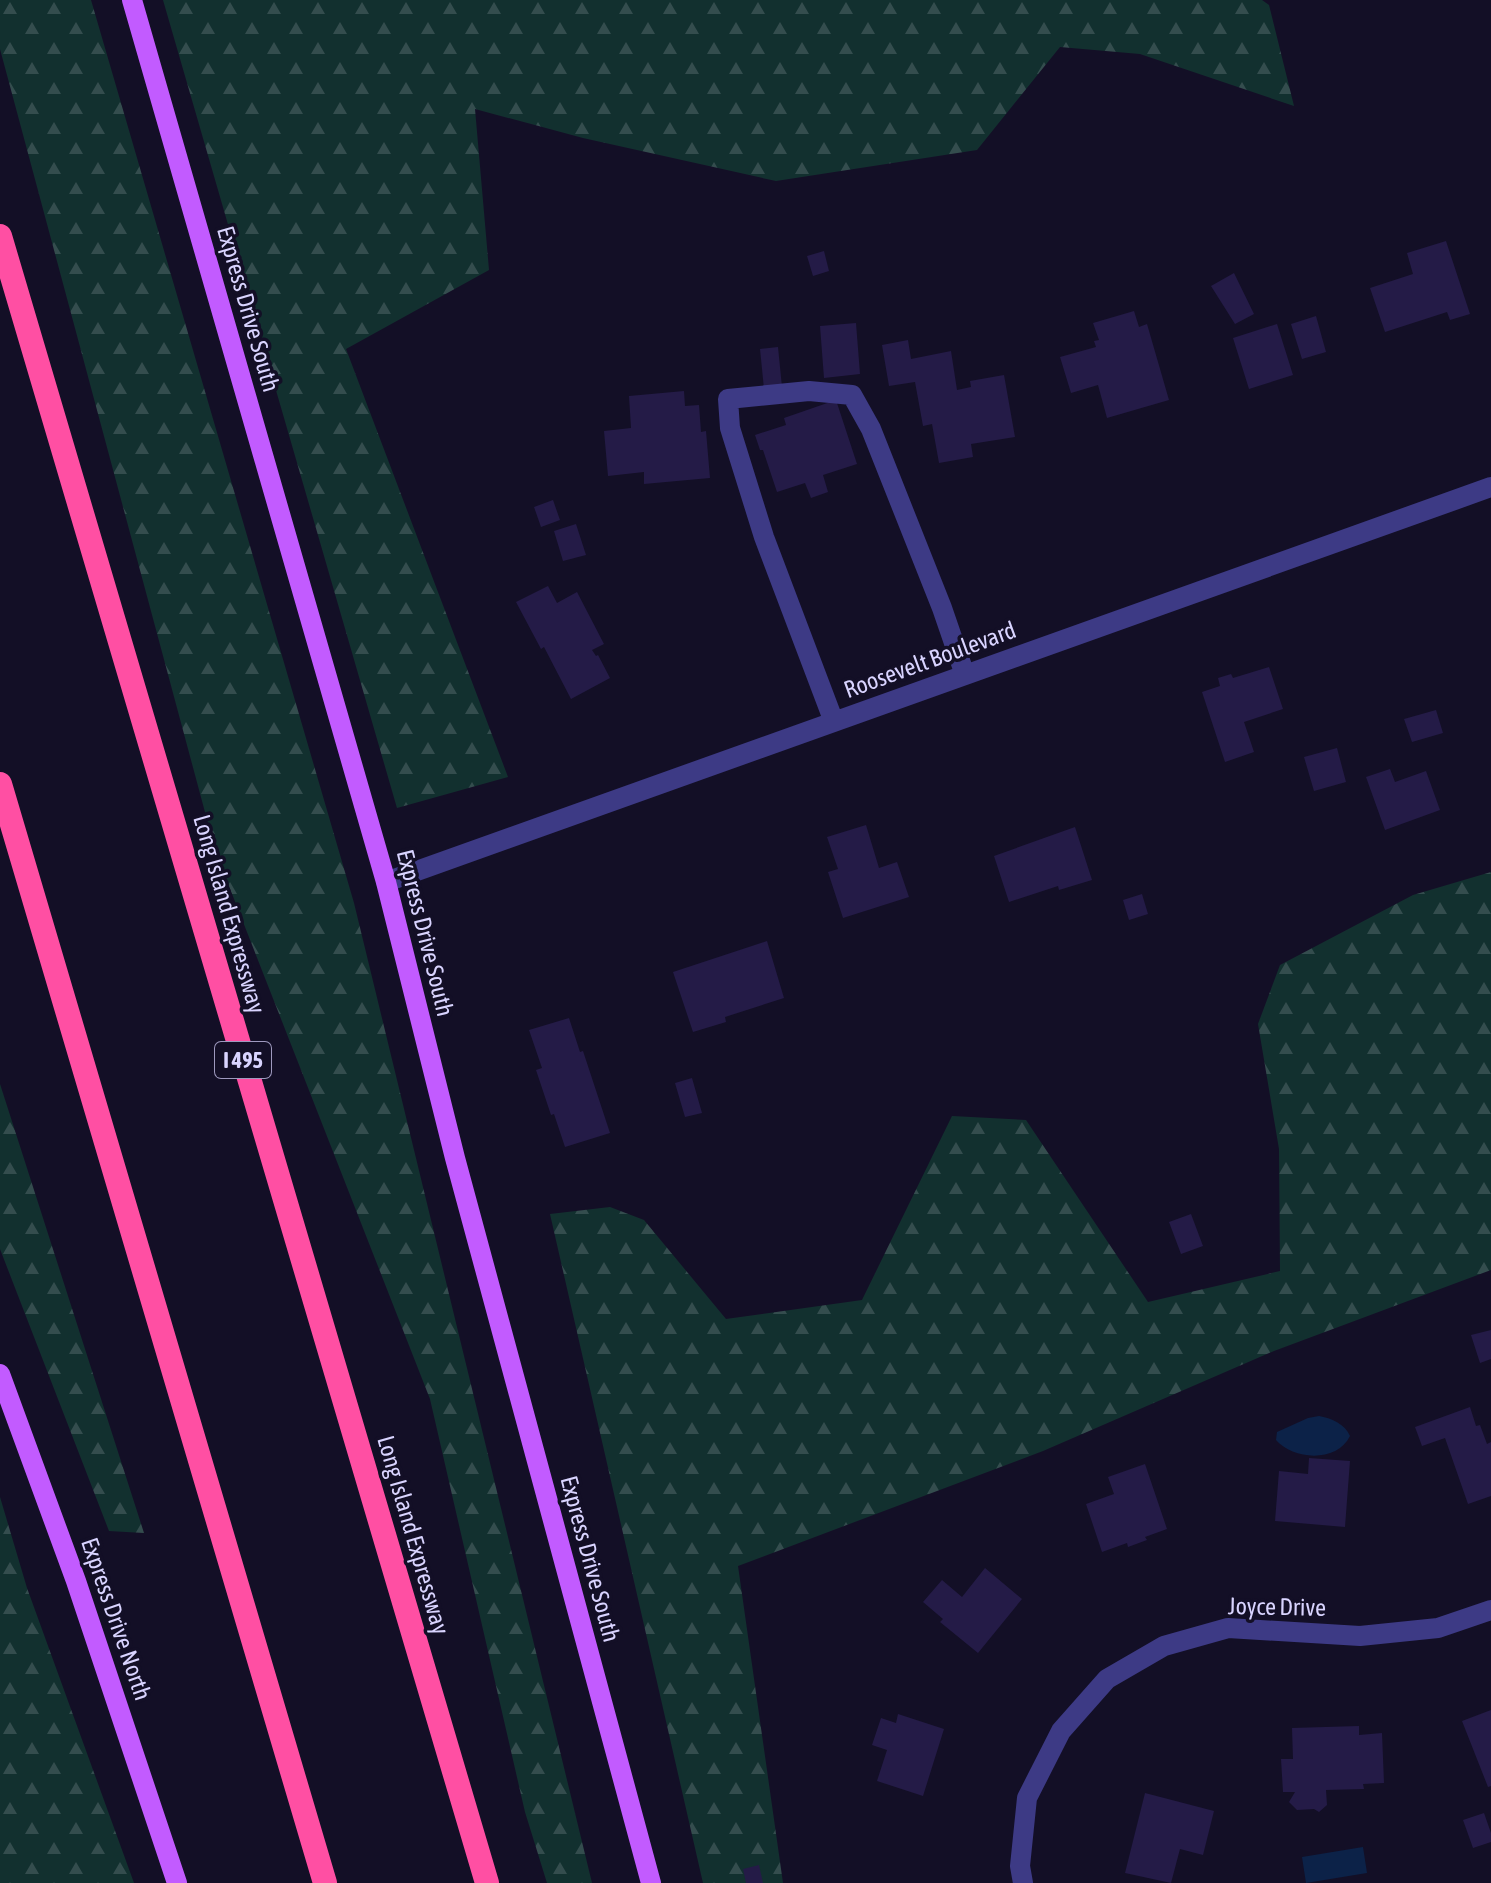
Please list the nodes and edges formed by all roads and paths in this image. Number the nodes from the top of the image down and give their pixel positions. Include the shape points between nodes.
1 (132, 0) edge
2 (0, 236) edge
3 (1491, 487) edge
4 (965, 675) junction
5 (834, 722) junction
6 (0, 784) edge
7 (386, 882) junction
8 (0, 1374) edge
9 (1491, 1610) edge
10 (177, 1883) edge
11 (325, 1883) edge
12 (487, 1883) edge
13 (651, 1883) edge
14 (1023, 1883) edge

1 - 7 main road, Express Drive South
2 - 12 highway, Long Island Expressway / I 495
3 - 4 street, Roosevelt Boulevard
4 - 5 street, Roosevelt Boulevard
4 - 5 street via 871,429 852,395 809,391 728,399 730,428 764,537
5 - 7 street, Roosevelt Boulevard
6 - 11 highway
7 - 13 main road, Express Drive South
8 - 10 main road, Express Drive North
9 - 14 street, Joyce Drive via 1438,1628 1360,1636 1228,1628 1164,1646 1141,1659 1107,1679 1061,1731 1027,1798

